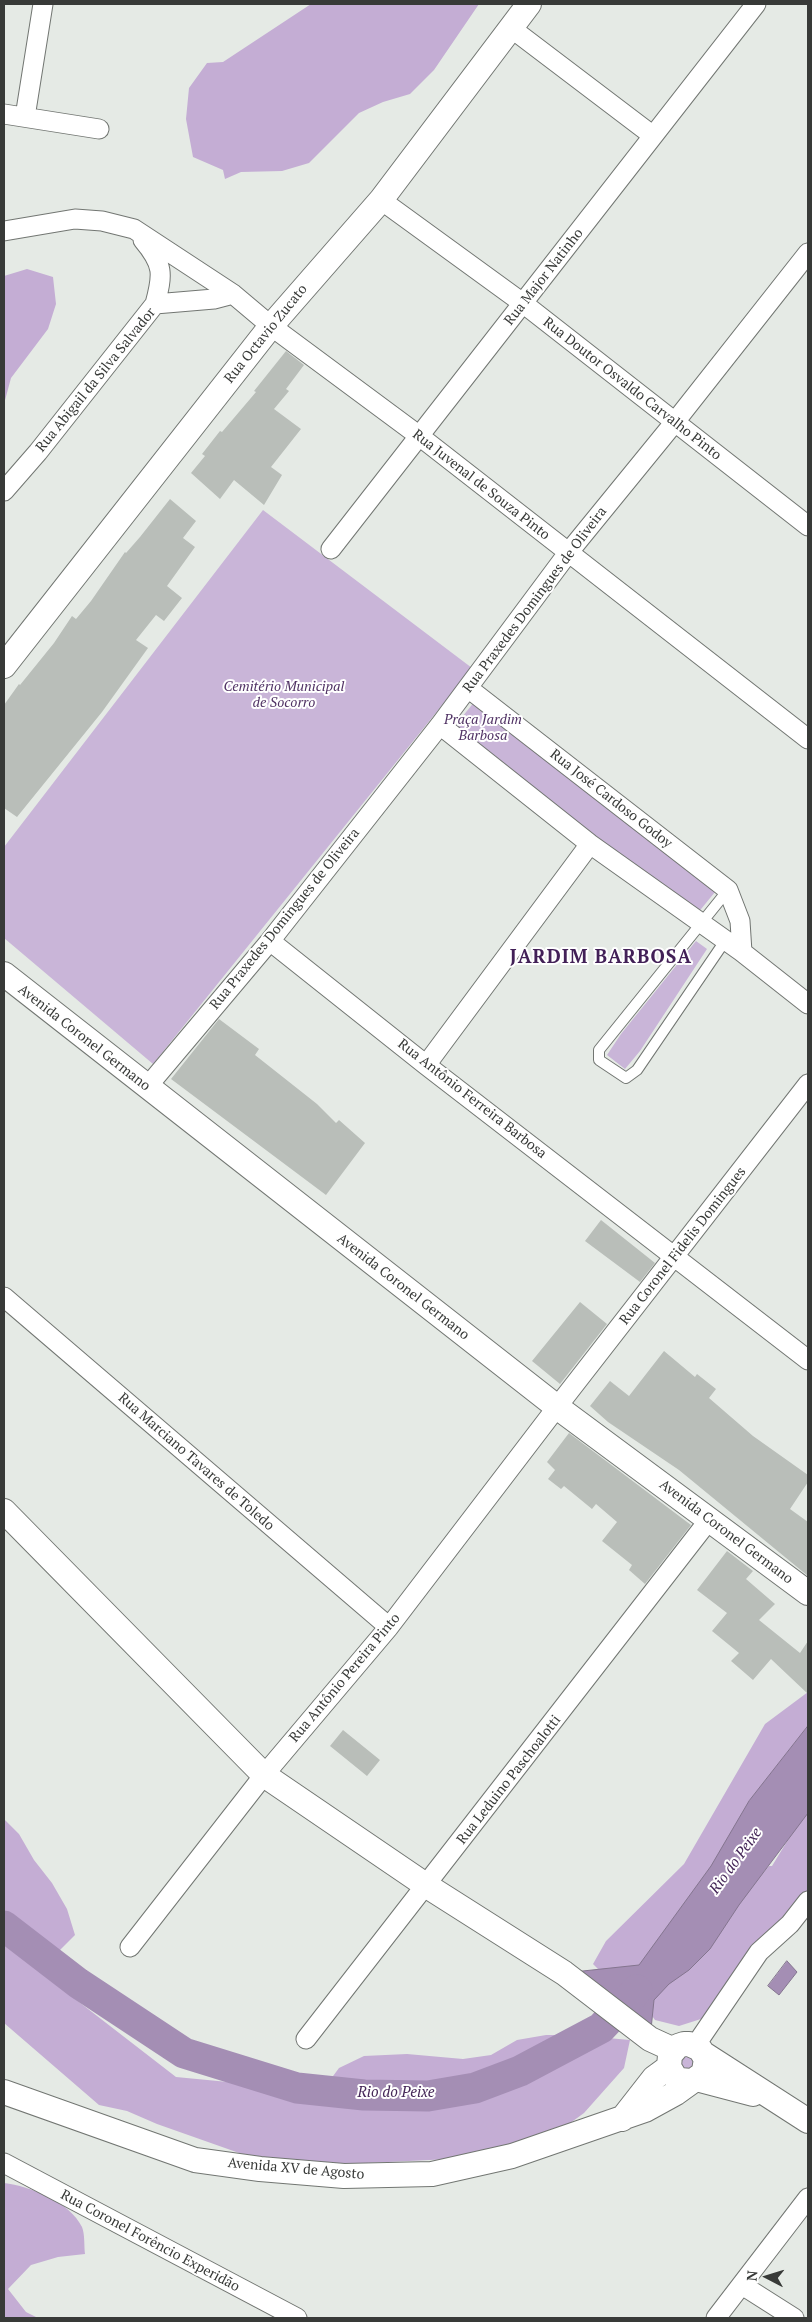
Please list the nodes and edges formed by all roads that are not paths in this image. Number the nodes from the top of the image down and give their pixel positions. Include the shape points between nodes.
1 (43, 4) edge
2 (529, 4) edge
3 (756, 4) edge
4 (511, 28) junction
5 (4, 114) edge
6 (25, 117) junction
7 (99, 129) dead end
8 (652, 135) junction
9 (381, 200) junction
10 (134, 229) junction
11 (4, 231) edge
12 (808, 253) edge
13 (233, 294) junction
14 (155, 304) junction
15 (524, 304) junction
16 (271, 326) junction
17 (674, 423) junction
18 (418, 435) junction
19 (4, 491) edge
20 (808, 526) edge
21 (330, 549) dead end
22 (568, 553) junction
23 (4, 666) edge
24 (468, 688) junction
25 (440, 725) junction
26 (808, 739) edge
27 (590, 844) junction
28 (728, 890) junction
29 (740, 921) junction
30 (701, 925) junction
31 (270, 941) junction
32 (725, 942) junction
33 (742, 952) junction
34 (4, 974) edge
35 (808, 1004) edge
36 (426, 1065) junction
37 (808, 1084) edge
38 (147, 1087) junction
39 (676, 1256) junction
40 (4, 1297) edge
41 (808, 1360) edge
42 (557, 1407) junction
43 (4, 1511) edge
44 (709, 1520) junction
45 (808, 1593) edge
46 (389, 1627) junction
47 (264, 1775) junction
48 (427, 1886) junction
49 (808, 1901) edge
50 (130, 1947) dead end
51 (306, 2039) dead end
52 (685, 2054) junction
53 (694, 2080) junction
54 (4, 2092) edge
55 (771, 2098) junction
56 (622, 2119) junction
57 (808, 2121) edge
58 (4, 2163) edge
59 (808, 2198) edge
60 (742, 2285) junction
61 (297, 2318) edge
62 (716, 2318) edge
63 (794, 2318) edge

1 - 6 street
2 - 4 street, Rua Octavio Zucato
3 - 8 street, Rua Major Natinho
4 - 8 street
4 - 9 street, Rua Octavio Zucato
5 - 6 street
6 - 7 street
8 - 15 street, Rua Major Natinho
9 - 15 street, Rua Doutor Osvaldo Carvalho Pinto
9 - 16 street, Rua Octavio Zucato
10 - 11 street, Rua Juvenal de Souza Pinto via 102,221 75,219
10 - 13 street, Rua Juvenal de Souza Pinto
10 - 14 street via 160,263 162,278
12 - 17 street, Rua Praxedes Domingues de Oliveira
13 - 14 street, Rua Abigail da Silva Salvador via 214,299
13 - 16 street, Rua Juvenal de Souza Pinto
14 - 19 street, Rua Abigail da Silva Salvador
15 - 17 street, Rua Doutor Osvaldo Carvalho Pinto
15 - 18 street, Rua Major Natinho
16 - 18 street, Rua Juvenal de Souza Pinto
16 - 23 street, Rua Octavio Zucato
17 - 20 street, Rua Doutor Osvaldo Carvalho Pinto
17 - 22 street, Rua Praxedes Domingues de Oliveira
18 - 21 street, Rua Major Natinho
18 - 22 street, Rua Juvenal de Souza Pinto
22 - 24 street, Rua Praxedes Domingues de Oliveira
22 - 26 street, Rua Juvenal de Souza Pinto
24 - 25 street, Rua Praxedes Domingues de Oliveira
24 - 28 street, Rua José Cardoso Godoy
25 - 27 street
25 - 31 street, Rua Praxedes Domingues de Oliveira
27 - 30 street
27 - 36 street
28 - 29 street
28 - 30 lane
29 - 32 lane
29 - 33 street
30 - 32 street
30 - 32 lane via 599,1050 599,1060 626,1078 637,1070
31 - 36 street, Rua Antônio Ferreira Barbosa
31 - 38 street, Rua Praxedes Domingues de Oliveira
32 - 33 street
33 - 35 street
34 - 38 street, Avenida Coronel Germano
36 - 39 street, Rua Antônio Ferreira Barbosa
37 - 39 street, Rua Coronel Fidelis Domingues
38 - 42 street, Avenida Coronel Germano
39 - 41 street, Rua Antônio Ferreira Barbosa
39 - 42 street, Rua Coronel Fidelis Domingues
40 - 46 street, Rua Marciano Tavares de Toledo
42 - 44 street, Avenida Coronel Germano
42 - 46 street, Rua Antônio Pereira Pinto
43 - 47 street
44 - 45 street, Avenida Coronel Germano
44 - 48 street, Rua Leduino Paschoalotti
46 - 47 street, Rua Antônio Pereira Pinto
47 - 48 street
47 - 50 street, Rua Antônio Pereira Pinto
48 - 51 street, Rua Leduino Paschoalotti
48 - 52 street via 564,1973 650,2039
49 - 52 street via 790,1924 759,1952
52 - 53 street via 706,2059 704,2071
52 - 55 street
52 - 56 street via 654,2078
53 - 55 street
53 - 56 street, Avenida XV de Agosto via 645,2110
54 - 56 street, Avenida XV de Agosto via 195,2160 344,2176 432,2174 512,2156
55 - 57 street
58 - 61 street, Rua Coronel Forêncio Experidão
59 - 60 street
60 - 62 street
60 - 63 street

